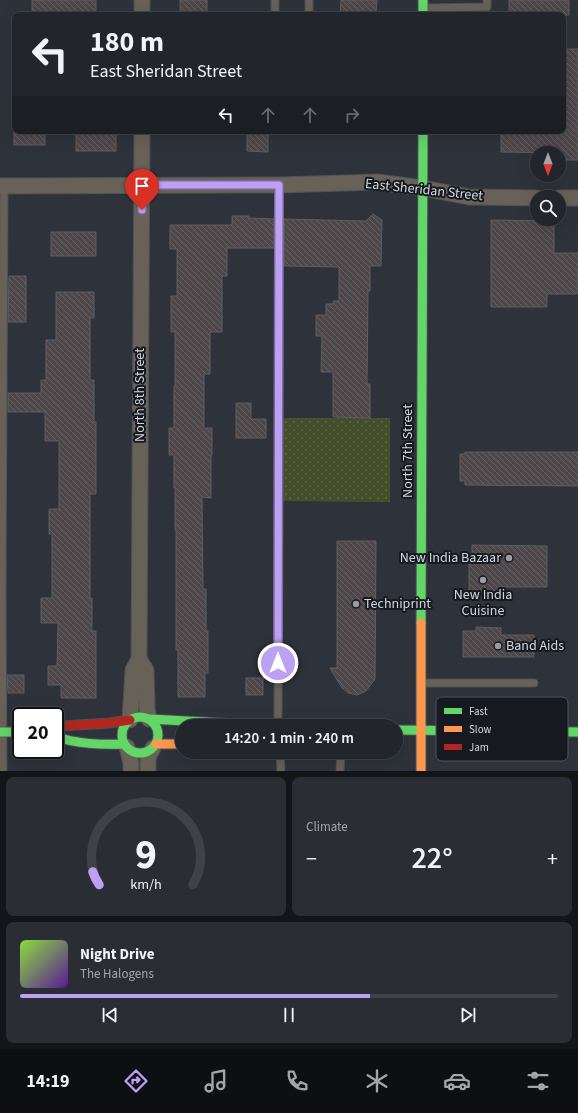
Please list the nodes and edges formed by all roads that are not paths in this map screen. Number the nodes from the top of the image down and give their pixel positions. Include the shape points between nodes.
1 (142, 0) edge
2 (275, 0) edge
3 (309, 0) edge
4 (487, 0) edge
5 (423, 8) edge
6 (142, 12) edge
7 (275, 12) edge
8 (309, 12) edge
9 (142, 134) edge
10 (423, 134) edge
11 (142, 185) junction
12 (279, 185) junction
13 (2, 186) edge
14 (423, 188) junction
15 (530, 198) edge
16 (566, 198) edge
17 (578, 198) edge
18 (139, 659) junction
19 (421, 682) junction
20 (534, 683) dead end
21 (150, 719) junction
22 (278, 719) edge
23 (130, 720) junction
24 (175, 722) edge
25 (64, 726) edge
26 (403, 730) edge
27 (421, 730) junction
28 (436, 730) edge
29 (1, 732) edge
30 (12, 732) edge
31 (568, 732) edge
32 (578, 732) edge
33 (64, 740) edge
34 (175, 744) edge
35 (126, 746) junction
36 (154, 746) junction
37 (280, 759) edge
38 (341, 759) edge
39 (3, 771) edge
40 (131, 771) edge
41 (148, 771) edge
42 (281, 771) edge
43 (340, 771) edge
44 (421, 771) edge

1 - 6 street
2 - 7 lane
3 - 8 lane
4 - 5 lane via 487,7
9 - 11 street, North 8th Street
10 - 14 main road, North 7th Street
11 - 12 street, East Sheridan Street
11 - 13 street, East Sheridan Street
11 - 18 street, North 8th Street
12 - 14 street, East Sheridan Street via 377,182
12 - 22 lane
13 - 29 lane
14 - 15 street, East Sheridan Street via 469,197
14 - 19 main road, North 7th Street
16 - 17 street
18 - 21 street, North 8th Street via 146,670 146,708
18 - 23 street, North 8th Street via 133,670
19 - 20 lane
19 - 27 main road, North 7th Street
21 - 23 main road via 140,716
21 - 24 main road
21 - 36 main road via 157,728 158,739
23 - 25 main road
23 - 35 main road via 123,729 122,736
26 - 27 main road
27 - 28 main road
27 - 44 main road, North 7th Street
29 - 30 main road
29 - 39 lane
31 - 32 main road
33 - 35 main road
34 - 36 main road
35 - 36 main road via 131,751 142,753
35 - 40 street
36 - 41 street via 148,758
37 - 42 lane
38 - 43 lane

